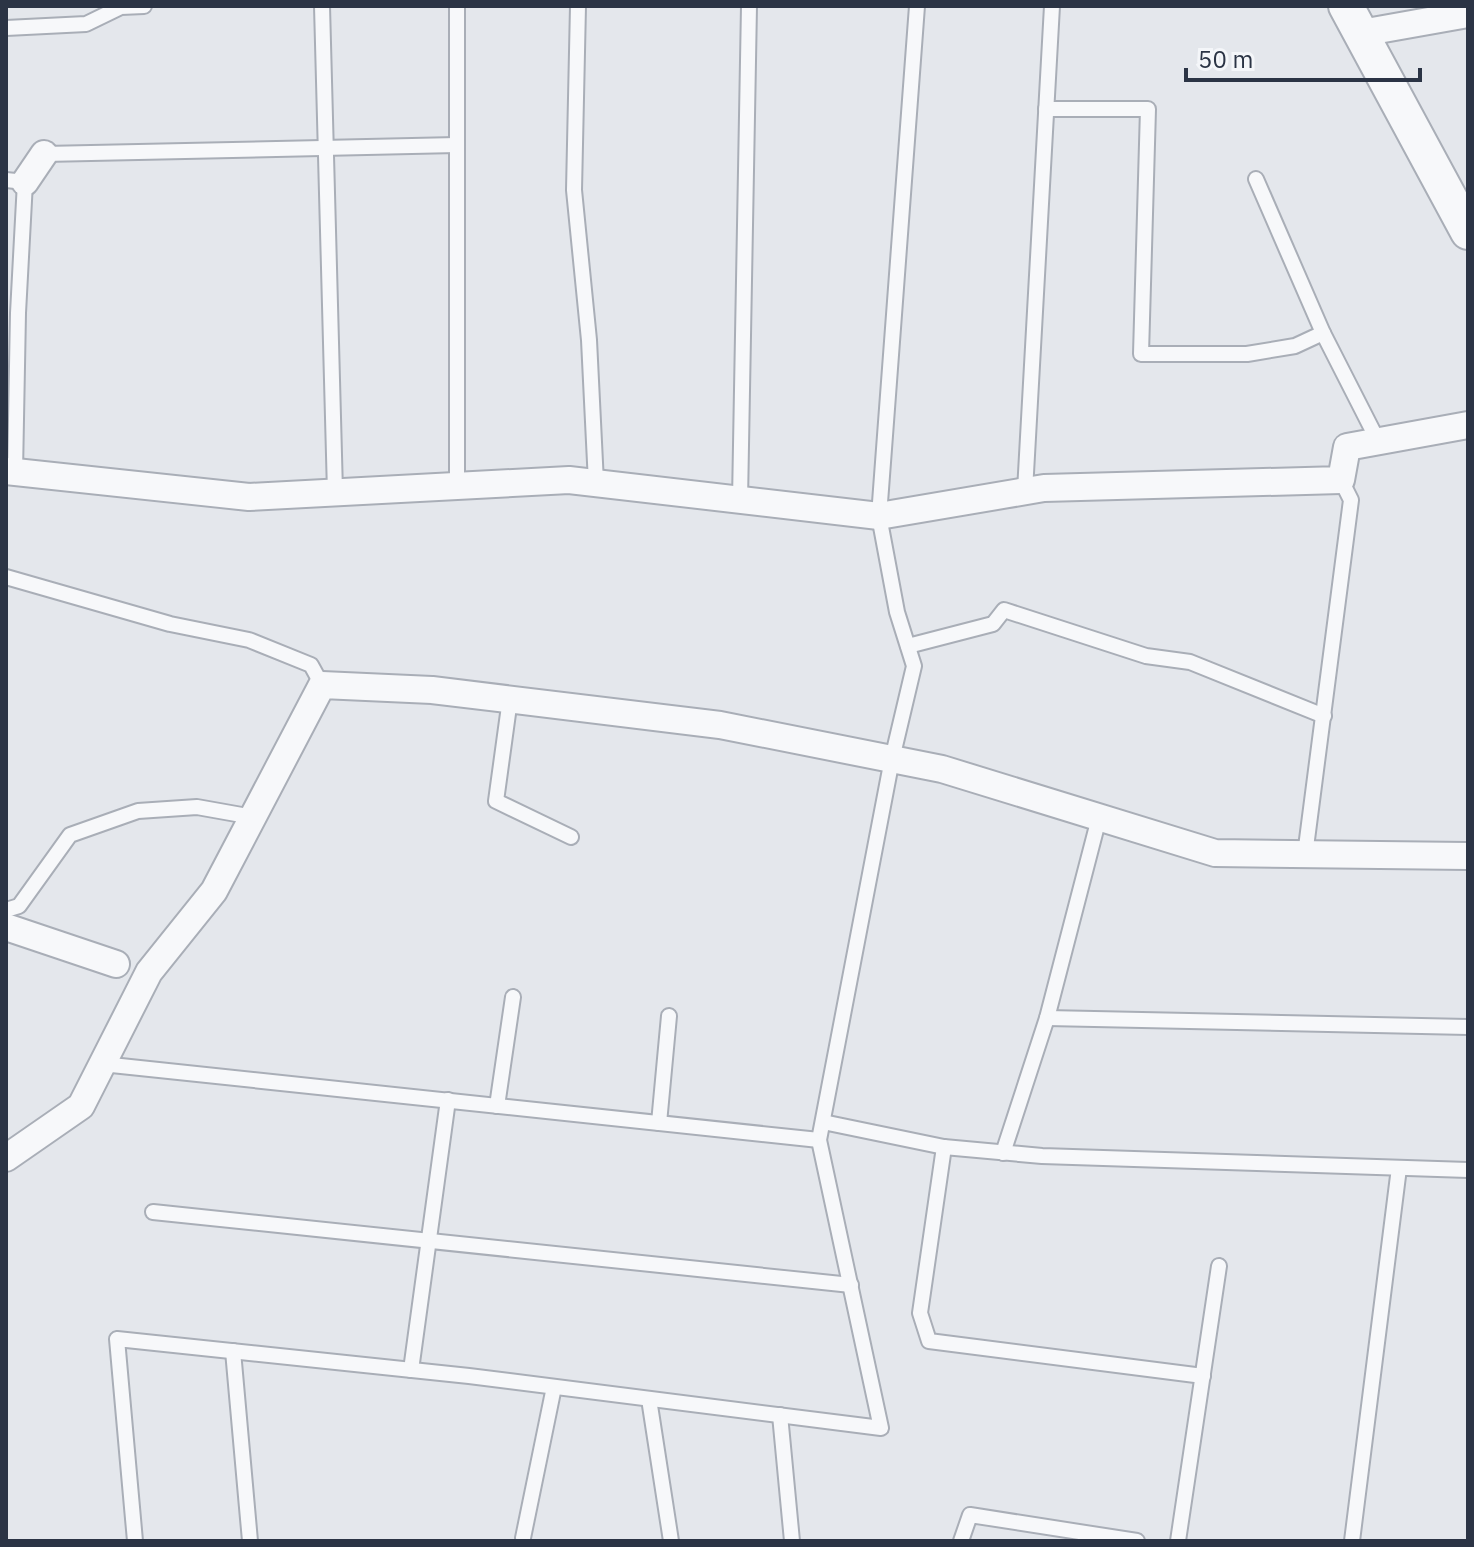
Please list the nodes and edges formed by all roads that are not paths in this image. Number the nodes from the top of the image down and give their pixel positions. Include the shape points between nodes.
1 (144, 6) edge
2 (322, 6) edge
3 (457, 6) edge
4 (578, 6) edge
5 (749, 6) edge
6 (917, 6) edge
7 (1052, 6) edge
8 (1468, 14) edge
9 (1354, 20) edge
10 (6, 28) edge
11 (1046, 109) junction
12 (457, 145) junction
13 (326, 149) junction
14 (44, 154) joint
15 (1256, 179) dead end
16 (15, 181) edge
17 (1468, 232) edge
18 (12, 313) edge
19 (1323, 333) junction
20 (1468, 425) edge
21 (1378, 441) junction
22 (11, 472) edge
23 (1341, 480) junction
24 (596, 483) junction
25 (457, 486) junction
26 (1025, 491) junction
27 (335, 492) junction
28 (740, 500) junction
29 (879, 516) junction
30 (6, 577) edge
31 (908, 646) junction
32 (322, 685) junction
33 (510, 699) junction
34 (1324, 716) junction
35 (892, 759) junction
36 (253, 817) junction
37 (1099, 818) junction
38 (571, 837) dead end
39 (1305, 855) junction
40 (1468, 856) edge
41 (6, 910) edge
42 (6, 927) edge
43 (116, 964) dead end
44 (513, 997) dead end
45 (669, 1016) dead end
46 (1047, 1018) junction
47 (1468, 1027) edge
48 (102, 1064) junction
49 (448, 1100) junction
50 (497, 1106) junction
51 (823, 1122) junction
52 (659, 1123) junction
53 (819, 1140) junction
54 (944, 1147) junction
55 (1003, 1153) junction
56 (6, 1158) edge
57 (1399, 1168) junction
58 (1468, 1170) edge
59 (153, 1212) dead end
60 (429, 1241) junction
61 (1219, 1266) dead end
62 (851, 1285) junction
63 (233, 1351) junction
64 (411, 1370) junction
65 (1203, 1376) junction
66 (554, 1387) junction
67 (649, 1399) junction
68 (780, 1415) junction
69 (523, 1538) dead end
70 (135, 1541) edge
71 (250, 1541) edge
72 (671, 1541) edge
73 (792, 1541) edge
74 (961, 1541) edge
75 (1137, 1541) edge
76 (1178, 1541) edge
77 (1352, 1541) edge

1 - 10 lane via 121,7 86,24
2 - 13 lane
3 - 12 lane
4 - 24 lane via 574,190
5 - 28 lane
6 - 29 lane
7 - 11 lane
8 - 9 street
9 - 17 street
11 - 19 lane via 1148,109 1141,354 1247,354 1295,346
11 - 26 lane
12 - 13 lane
12 - 25 lane
13 - 14 lane
13 - 27 lane
14 - 16 street
15 - 19 lane
16 - 18 lane
18 - 22 lane
19 - 21 lane
20 - 21 street
21 - 23 street via 1347,447
22 - 27 street via 249,497
23 - 26 street
23 - 34 lane via 1351,500
24 - 25 street
24 - 28 street
25 - 27 street
26 - 29 street
28 - 29 street
29 - 31 lane
30 - 32 lane via 170,624 249,640 311,665
31 - 34 lane via 993,624 1004,610 1146,656 1190,662
31 - 35 lane via 914,666
32 - 33 street
32 - 36 street
33 - 35 street via 720,725
33 - 38 lane via 496,801
34 - 39 lane
35 - 37 street via 942,769
35 - 51 lane
36 - 41 lane via 197,807 138,811 70,835 19,906
36 - 48 street via 214,891 149,972
37 - 39 street via 1215,853
37 - 46 lane
39 - 40 street
42 - 43 street
44 - 50 lane
45 - 52 lane
46 - 47 lane
46 - 55 lane
48 - 49 lane
48 - 56 street via 81,1106
49 - 50 lane
49 - 60 lane
50 - 52 lane
51 - 53 lane
51 - 54 lane
52 - 53 lane
53 - 62 lane
54 - 55 lane
54 - 65 lane via 920,1313 929,1341
55 - 57 lane
57 - 58 lane
57 - 77 lane
59 - 60 lane
60 - 62 lane
60 - 64 lane
61 - 65 lane
62 - 68 lane via 881,1428
63 - 64 lane
63 - 70 lane via 117,1339
63 - 71 lane
64 - 66 lane
65 - 76 lane
66 - 67 lane
66 - 69 lane
67 - 68 lane
67 - 72 lane
68 - 73 lane
74 - 75 lane via 970,1515

